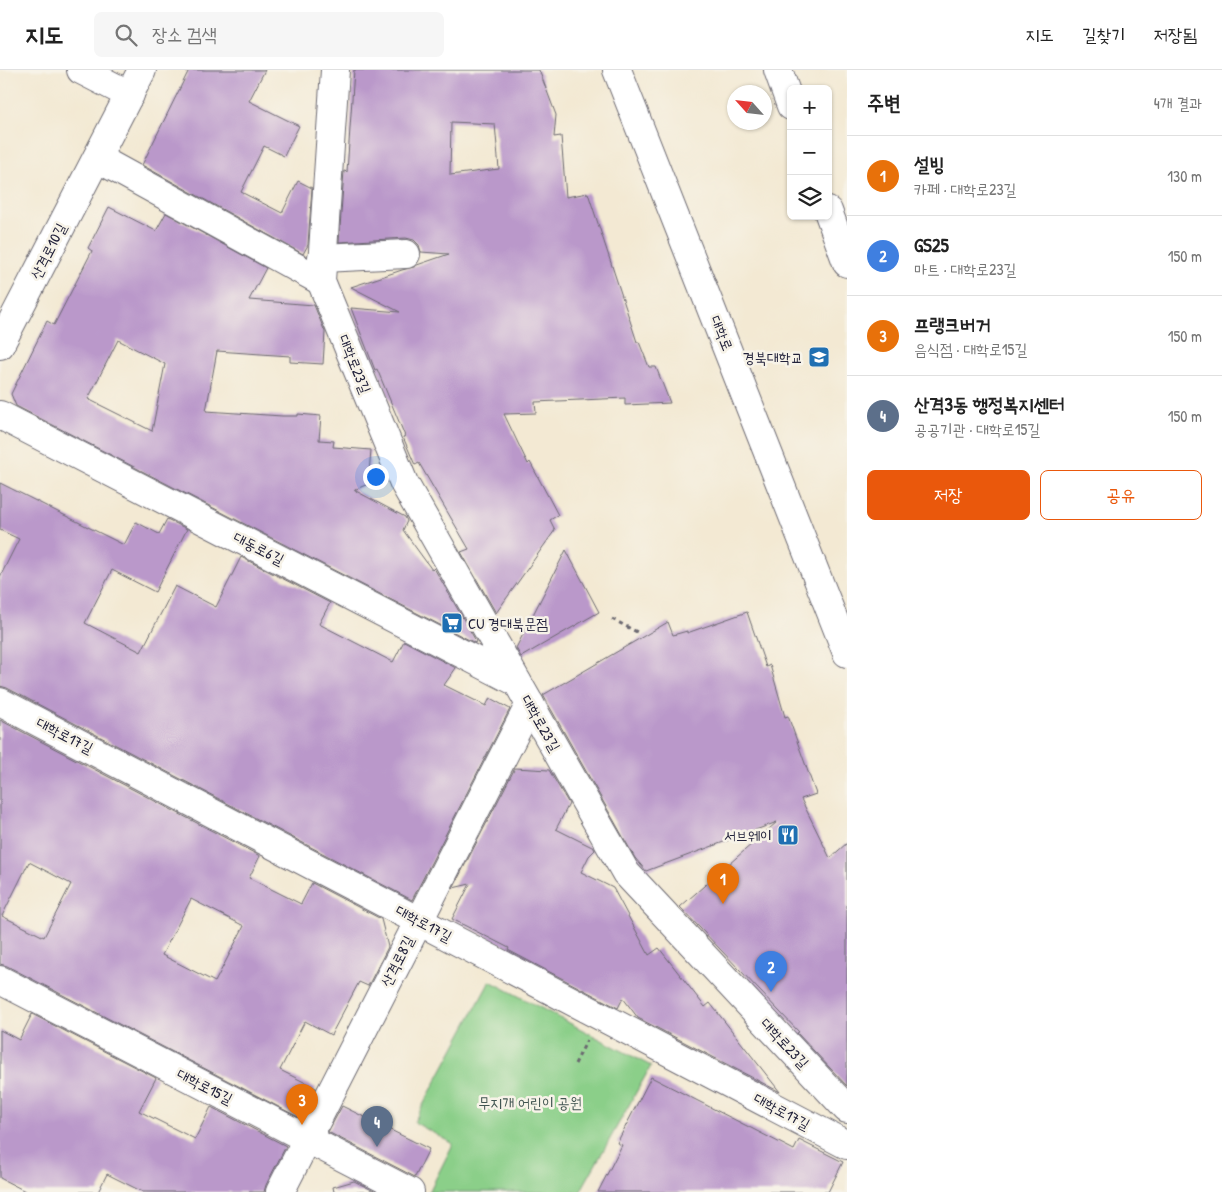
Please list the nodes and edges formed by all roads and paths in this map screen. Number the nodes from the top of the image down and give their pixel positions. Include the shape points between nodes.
1 (81, 70) edge
2 (142, 70) edge
3 (335, 70) edge
4 (617, 70) edge
5 (778, 70) edge
6 (130, 95) junction
7 (787, 95) edge
8 (97, 158) junction
9 (831, 220) edge
10 (406, 254) dead end
11 (847, 264) edge
12 (322, 269) junction
13 (0, 345) edge
14 (0, 415) edge
15 (612, 619) dead end
16 (637, 632) dead end
17 (847, 653) edge
18 (524, 693) junction
19 (0, 702) edge
20 (418, 920) junction
21 (0, 980) edge
22 (847, 1109) edge
23 (307, 1139) junction
24 (847, 1145) edge
25 (280, 1192) edge
26 (410, 1192) edge

1 - 6 street
2 - 6 street, 산격로10길
3 - 12 street, 대학로23길
4 - 17 street, 대학로
5 - 7 street
6 - 8 street, 산격로10길
8 - 12 street via 198,214
8 - 13 street, 산격로10길
9 - 11 street
10 - 12 street
12 - 18 street, 대학로23길 via 404,483
14 - 18 street, 대동로6길
15 - 16 path
18 - 20 street, 산격로8길
18 - 22 street, 대학로23길 via 626,873
19 - 20 street, 대학로17길
20 - 23 street, 산격로8길
20 - 24 street, 대학로17길
21 - 23 street, 대학로15길
23 - 25 street, 산격로8길
23 - 26 street, 대학로15길

